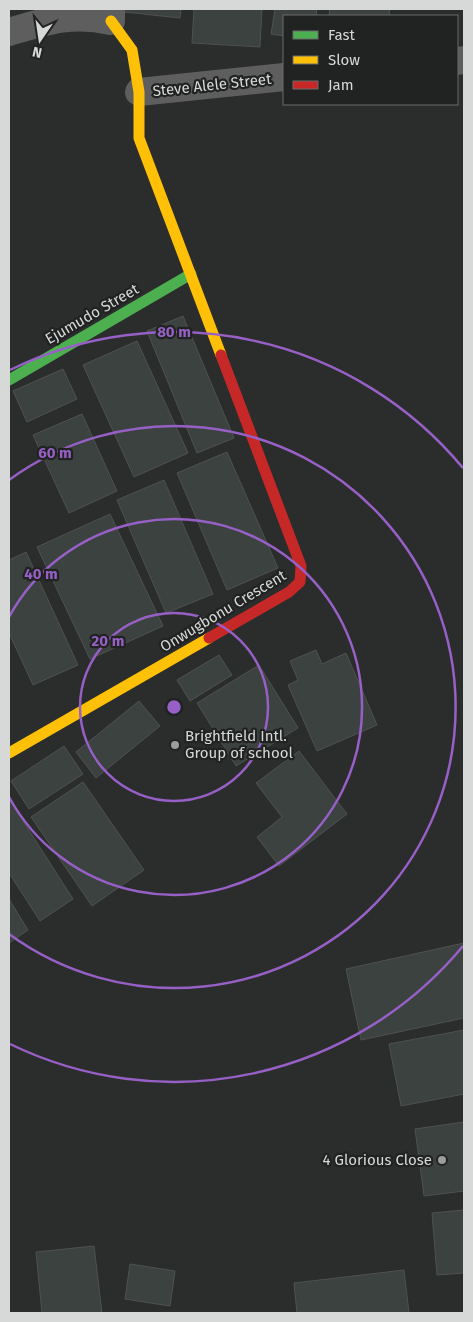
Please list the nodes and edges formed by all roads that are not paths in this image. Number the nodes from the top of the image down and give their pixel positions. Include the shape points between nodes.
1 (111, 15) edge
2 (9, 32) edge
3 (283, 78) edge
4 (139, 92) junction
5 (191, 274) junction
6 (9, 380) edge
7 (9, 753) edge

1 - 2 street via 59,18
1 - 4 street via 132,50
3 - 4 street, Steve Alele Street
4 - 5 street via 139,138
5 - 6 street, Ejumudo Street
5 - 7 street, Onwugbonu Crescent via 301,566 300,582 289,592

